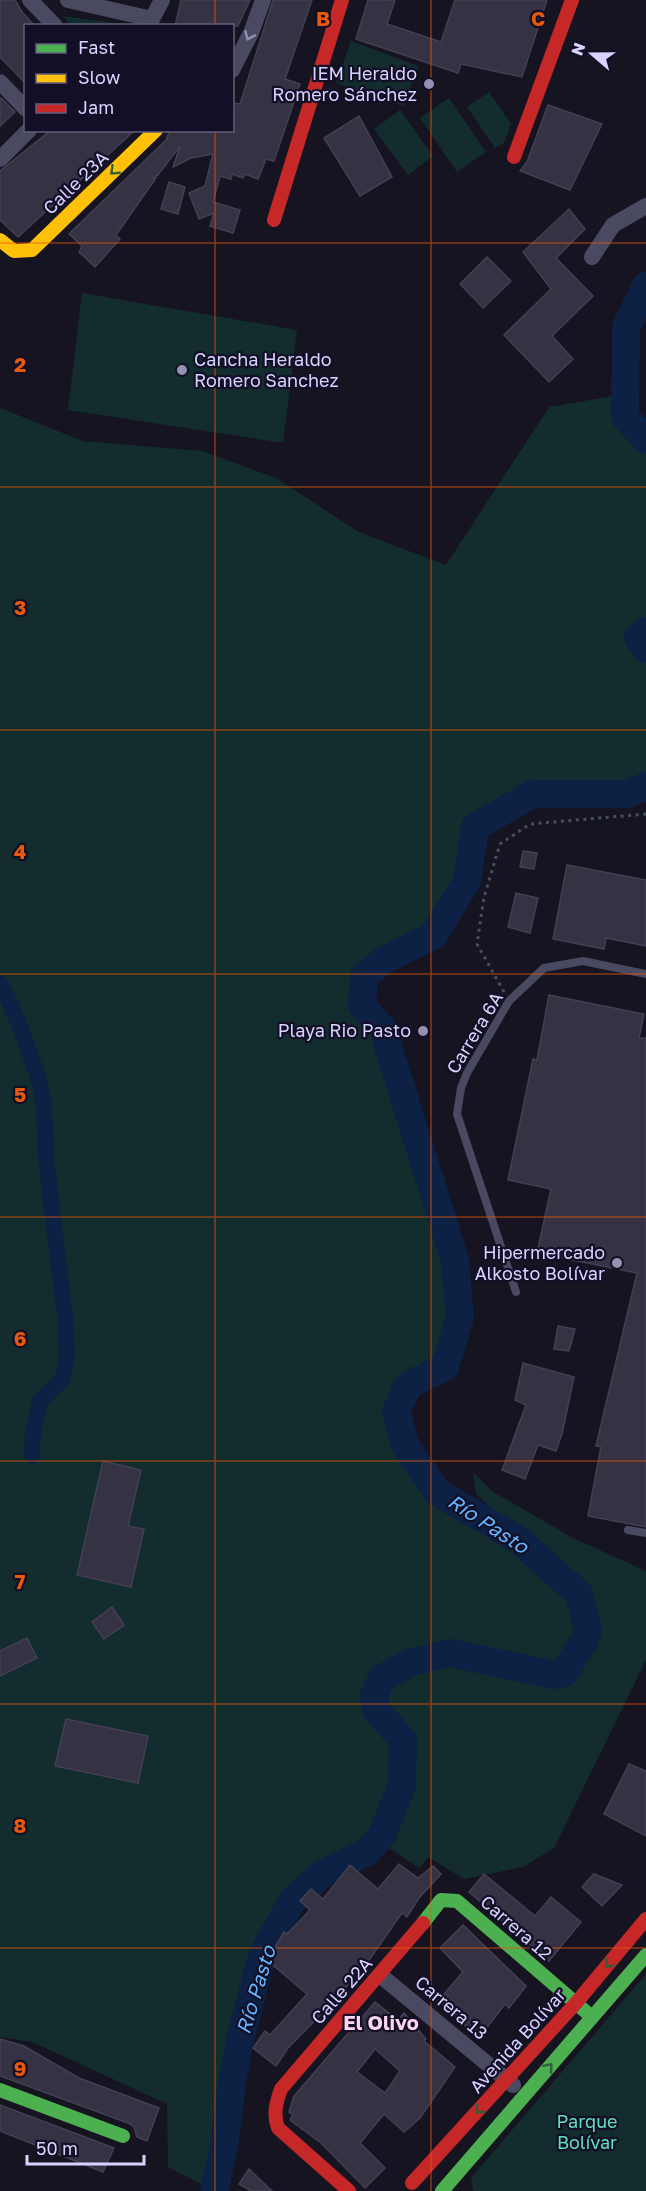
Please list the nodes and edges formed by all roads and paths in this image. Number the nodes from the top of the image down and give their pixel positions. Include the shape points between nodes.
1 (30, 0) edge
2 (68, 0) edge
3 (162, 0) edge
4 (263, 0) edge
5 (342, 0) edge
6 (572, 0) edge
7 (149, 22) edge
8 (53, 24) edge
9 (234, 66) edge
10 (0, 82) edge
11 (24, 107) edge
12 (27, 132) edge
13 (154, 132) edge
14 (514, 157) dead end
15 (0, 159) edge
16 (646, 206) edge
17 (274, 220) dead end
18 (0, 240) edge
19 (592, 257) dead end
20 (646, 814) edge
21 (646, 974) edge
22 (509, 1001) junction
23 (516, 1292) dead end
24 (628, 1530) dead end
25 (646, 1533) edge
26 (441, 1900) joint
27 (646, 1919) edge
28 (646, 1955) edge
29 (380, 1975) junction
30 (576, 2003) junction
31 (592, 2017) junction
32 (507, 2080) junction
33 (0, 2090) edge
34 (525, 2095) junction
35 (123, 2136) dead end
36 (456, 2174) junction
37 (407, 2187) edge
38 (349, 2191) edge
39 (434, 2191) edge
40 (442, 2191) edge
41 (450, 2191) edge

1 - 8 street
2 - 7 street
3 - 7 street
4 -> 9 street
5 - 17 street
6 - 14 street
10 - 11 street
12 - 15 street
13 -> 18 street, Calle 23A via 32,250 16,252
16 - 19 street via 613,225
20 - 22 path via 530,824 500,844 484,897 477,944
21 - 22 lane, Carrera 6A via 583,961 544,968
22 - 23 lane, Carrera 6A via 467,1073 457,1114
24 - 25 lane
26 - 29 street, Calle 22A
26 - 30 street, Carrera 12 via 457,1901
27 -> 30 street, Avenida Bolívar
28 - 31 street
29 - 32 street, Carrera 13
29 - 38 street, Calle 22A via 281,2089 274,2108 278,2128
30 - 31 street, Carrera 12
30 - 32 street, Avenida Bolívar
34 -> 31 street
32 - 34 street, Carrera 13
32 -> 37 street, Avenida Bolívar
33 - 35 street
34 - 36 street
36 - 40 street
36 - 41 street
37 - 39 street via 425,2183

